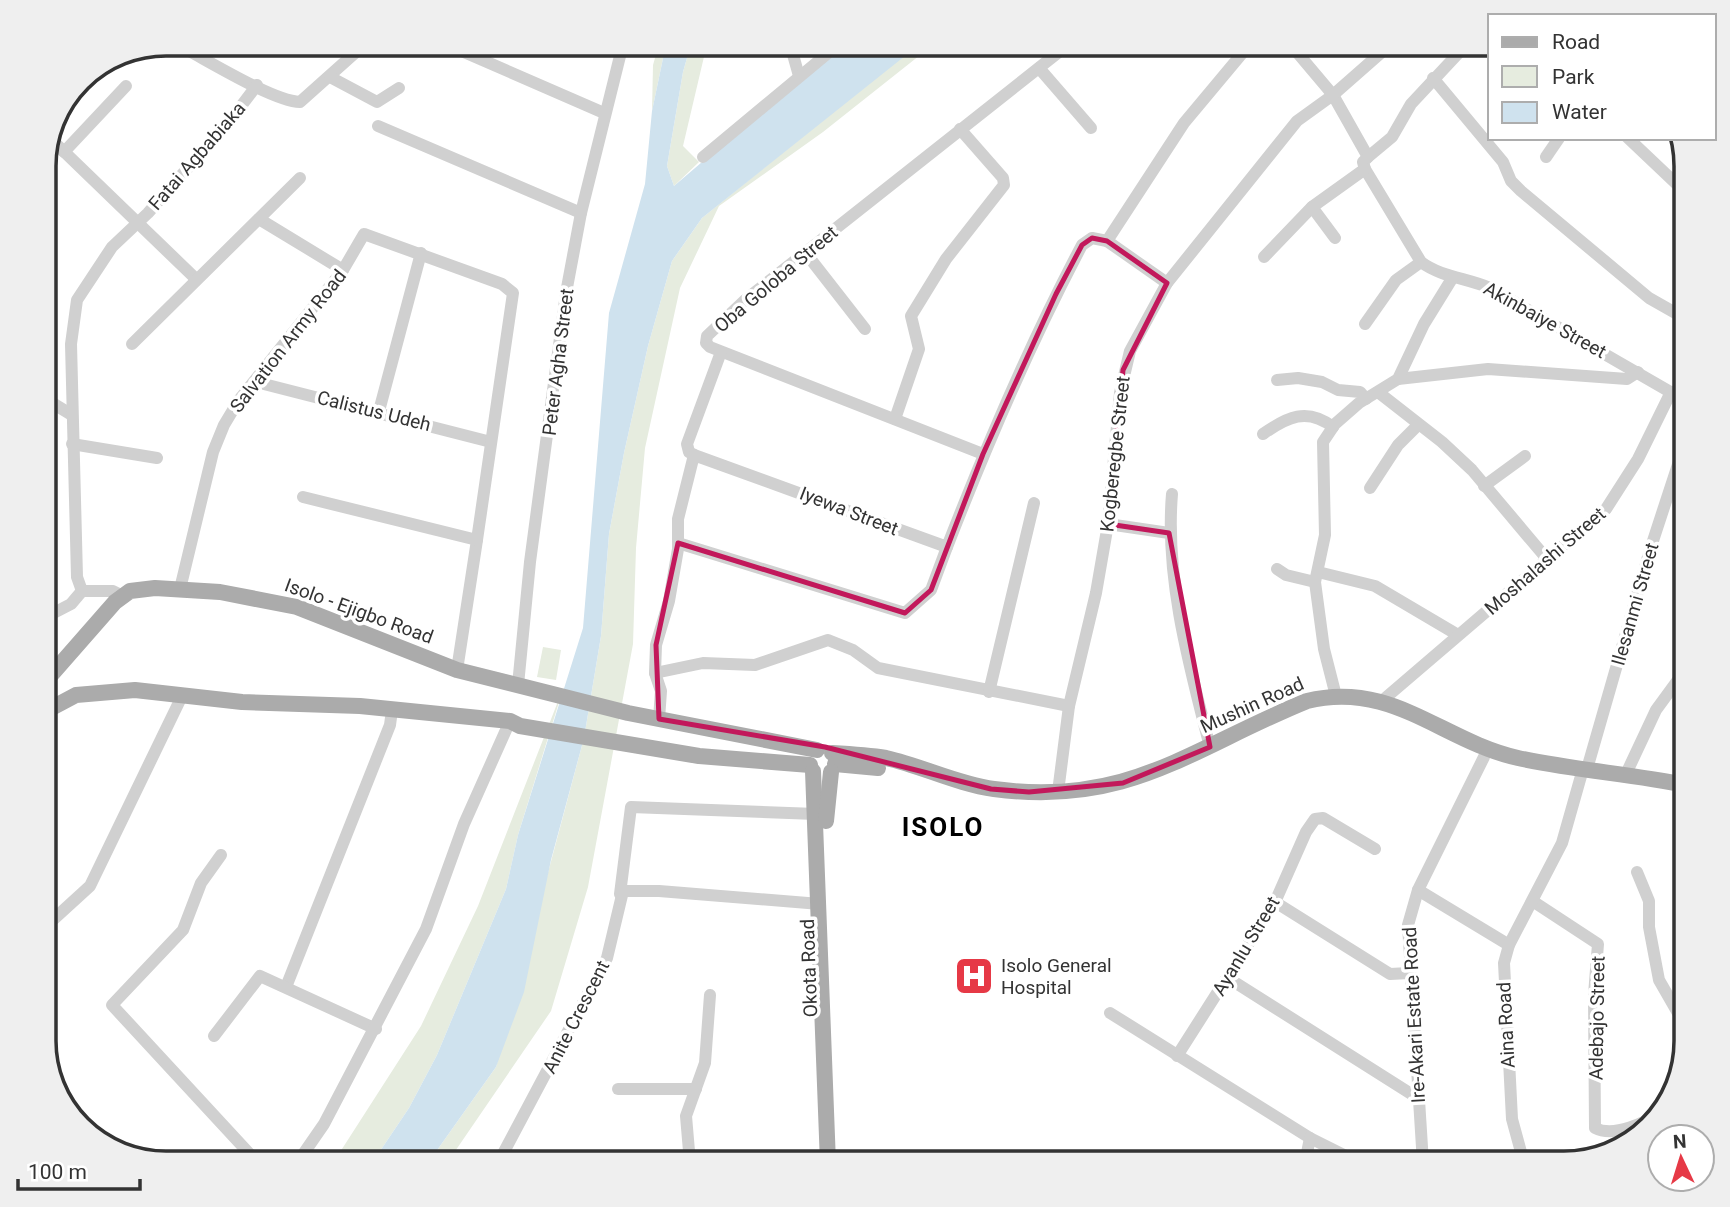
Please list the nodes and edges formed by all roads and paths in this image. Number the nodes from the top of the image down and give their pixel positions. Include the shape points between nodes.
1 (200, 56) edge
2 (352, 56) edge
3 (473, 56) edge
4 (620, 56) edge
5 (793, 56) edge
6 (824, 56) edge
7 (1054, 56) edge
8 (1240, 56) edge
9 (1300, 56) edge
10 (1378, 56) edge
11 (1455, 56) edge
12 (1039, 68) junction
13 (799, 76) junction
14 (330, 77) junction
15 (1433, 78) junction
16 (257, 85) junction
17 (126, 86) dead end
18 (398, 89) dead end
19 (1333, 96) junction
20 (604, 113) junction
21 (378, 126) dead end
22 (1091, 128) dead end
23 (960, 129) junction
24 (1558, 140) edge
25 (1630, 140) edge
26 (58, 146) edge
27 (64, 152) junction
28 (703, 157) dead end
29 (1546, 157) dead end
30 (1366, 163) junction
31 (300, 178) dead end
32 (1674, 182) edge
33 (1312, 207) junction
34 (581, 213) junction
35 (259, 219) junction
36 (135, 223) junction
37 (1335, 238) dead end
38 (1107, 241) junction
39 (805, 252) junction
40 (421, 253) junction
41 (1264, 257) dead end
42 (1421, 262) junction
43 (343, 270) junction
44 (1453, 277) junction
45 (196, 279) junction
46 (1167, 284) junction
47 (1674, 312) edge
48 (1365, 324) dead end
49 (865, 329) dead end
50 (132, 344) dead end
51 (721, 352) junction
52 (1638, 372) junction
53 (1398, 379) junction
54 (1277, 380) dead end
55 (256, 382) junction
56 (1378, 392) junction
57 (1671, 392) junction
58 (1674, 394) edge
59 (1366, 399) junction
60 (56, 405) edge
61 (379, 411) junction
62 (72, 415) junction
63 (895, 419) junction
64 (1418, 425) junction
65 (1333, 427) junction
66 (1263, 434) dead end
67 (491, 442) junction
68 (72, 444) junction
69 (983, 454) junction
70 (694, 455) junction
71 (1525, 456) dead end
72 (157, 458) dead end
73 (1674, 477) edge
74 (1484, 486) junction
75 (1370, 488) dead end
76 (1172, 494) dead end
77 (303, 497) dead end
78 (1034, 503) dead end
79 (1108, 524) junction
80 (1169, 533) junction
81 (477, 540) junction
82 (678, 543) junction
83 (947, 547) junction
84 (1547, 559) junction
85 (1277, 569) dead end
86 (1317, 577) junction
87 (180, 589) junction
88 (82, 592) junction
89 (123, 596) junction
90 (56, 612) edge
91 (1458, 635) junction
92 (56, 670) edge
93 (457, 670) junction
94 (654, 673) junction
95 (1674, 685) edge
96 (524, 687) junction
97 (989, 692) junction
98 (182, 696) junction
99 (1336, 696) junction
100 (1383, 700) junction
101 (56, 704) edge
102 (1069, 706) junction
103 (392, 710) junction
104 (659, 719) junction
105 (515, 723) junction
106 (1210, 747) junction
107 (1484, 757) junction
108 (829, 760) junction
109 (811, 768) junction
110 (1584, 772) junction
111 (1626, 774) junction
112 (1674, 783) edge
113 (1058, 792) junction
114 (1674, 792) edge
115 (816, 814) junction
116 (1375, 849) dead end
117 (220, 855) dead end
118 (1637, 872) dead end
119 (1418, 890) junction
120 (620, 894) junction
121 (1275, 902) junction
122 (1534, 902) junction
123 (820, 904) junction
124 (56, 917) edge
125 (1509, 945) junction
126 (1409, 973) junction
127 (1228, 978) junction
128 (286, 987) junction
129 (710, 995) dead end
130 (1674, 1006) edge
131 (1110, 1013) dead end
132 (376, 1029) junction
133 (214, 1036) dead end
134 (1177, 1056) junction
135 (618, 1089) dead end
136 (696, 1089) junction
137 (1416, 1097) junction
138 (1638, 1123) edge
139 (1627, 1128) joint
140 (1310, 1138) junction
141 (247, 1151) edge
142 (305, 1151) edge
143 (504, 1151) edge
144 (689, 1151) edge
145 (828, 1151) edge
146 (837, 1151) edge
147 (1307, 1151) edge
148 (1336, 1151) edge
149 (1422, 1151) edge
150 (1521, 1151) edge

1 - 16 street
2 - 14 street
3 - 20 street
4 - 20 street, Peter Agha Street
5 - 13 street
6 - 13 street
7 - 12 street, Oba Goloba Street
8 - 38 street via 1178,132
9 - 19 street
10 - 19 street, Kogberegbe Street
11 - 15 street
12 - 22 street
12 - 23 street, Oba Goloba Street
13 - 28 street
14 - 16 street via 300,102
14 - 18 street via 377,102
15 - 30 street via 1392,137
15 - 47 street via 1503,162 1521,191 1649,298
16 - 36 street, Fatai Agbabiaka
17 - 27 street
19 - 30 street
19 - 46 street, Kogberegbe Street via 1297,121
20 - 34 street, Peter Agha Street
21 - 34 street
23 - 39 street, Oba Goloba Street
23 - 63 street via 1003,178 1003,185 946,259 911,316 919,349
24 - 29 street
25 - 32 street
26 - 27 street
27 - 36 street
30 - 33 street
30 - 42 street
31 - 35 street
33 - 37 street
33 - 41 street
34 - 96 street, Peter Agha Street via 530,562
35 - 43 street
35 - 45 street
36 - 45 street
36 - 62 street, Fatai Agbabiaka via 112,247 77,300 71,344
38 - 46 street
38 - 69 street via 1092,239 1082,245
39 - 49 street
39 - 51 street, Oba Goloba Street via 707,336 706,344
40 - 43 street, Salvation Army Road via 364,234
40 - 61 street
40 - 67 street, Salvation Army Road via 502,284 513,293
42 - 44 street, Akinbaiye Street
42 - 48 street via 1396,281
43 - 55 street, Salvation Army Road
44 - 52 street, Akinbaiye Street via 1490,288
44 - 53 street
45 - 50 street
46 - 79 street, Kogberegbe Street via 1142,325 1124,370
51 - 63 street, Oba Goloba Street
51 - 70 street via 687,444
52 - 53 street via 1627,379 1488,369
52 - 57 street, Akinbaiye Street
53 - 56 street
54 - 59 street via 1322,382 1338,390 1360,392
55 - 61 street, Calistus Udeh
55 - 87 street, Salvation Army Road via 224,425 213,452
56 - 59 street
56 - 64 street
57 - 58 street, Akinbaiye Street
57 - 84 street, Moshalashi Street via 1638,459 1606,509
59 - 65 street
60 - 62 street
61 - 67 street, Calistus Udeh
62 - 68 street, Fatai Agbabiaka
63 - 69 street, Oba Goloba Street
64 - 74 street via 1442,442
64 - 75 street via 1398,445
65 - 66 street via 1317,417 1298,414
65 - 86 street via 1323,442 1325,535
67 - 81 street
68 - 72 street
68 - 88 street, Fatai Agbabiaka via 76,558
69 - 83 street
70 - 82 street via 678,519
70 - 83 street, Iyewa Street
71 - 74 street
73 - 110 street, Ilesanmi Street
74 - 84 street
76 - 80 street
77 - 81 street
78 - 97 street
79 - 80 street
79 - 102 street, Kogberegbe Street
80 - 106 street via 1188,654
81 - 93 street
82 - 83 street via 905,613 931,590
82 - 94 street
84 - 91 street, Moshalashi Street
85 - 86 street via 1286,575
86 - 91 street via 1375,586
86 - 99 street via 1324,649
87 - 89 main road, Isolo - Ejigbo Road via 138,589
87 - 93 main road, Isolo - Ejigbo Road via 298,607
88 - 89 street via 113,591
88 - 90 street
89 - 92 main road
91 - 100 street, Moshalashi Street
93 - 96 main road, Isolo - Ejigbo Road
94 - 97 street via 703,663 755,665 828,640 878,668
94 - 104 street via 661,691
95 - 111 street via 1656,710
96 - 104 main road, Isolo - Ejigbo Road
97 - 102 street
98 - 101 main road via 135,690 95,692
98 - 103 main road
98 - 124 street via 90,886
99 - 100 main road, Mushin Road
99 - 106 main road, Mushin Road via 1307,701
100 - 110 main road, Mushin Road via 1488,748
102 - 113 street, Kogberegbe Street
103 - 105 main road
103 - 128 street via 390,726
104 - 108 main road
105 - 109 main road via 699,757
105 - 132 street via 464,824 426,929
106 - 113 main road, Mushin Road via 1123,783
107 - 108 main road, Mushin Road via 1381,709 1340,704 1285,719 1158,781 1088,797 1029,802
107 - 110 main road, Mushin Road
107 - 119 street, Ire-Akari Estate Road
108 - 109 main road via 810,758
108 - 113 main road, Mushin Road via 885,758 991,789
108 - 146 main road, Okota Road via 826,845
109 - 115 main road
110 - 111 main road, Mushin Road
110 - 114 main road, Mushin Road
110 - 122 street, Aina Road via 1562,843
111 - 112 main road, Mushin Road
115 - 120 street, Anite Crescent via 631,807
115 - 123 main road
116 - 121 street, Ayanlu Street via 1323,818 1315,819
117 - 141 street via 201,883 183,930 112,1005
118 - 130 street via 1649,901 1648,927 1659,979
119 - 125 street
119 - 126 street, Ire-Akari Estate Road via 1408,925
120 - 123 street via 625,890 659,891
120 - 143 street, Anite Crescent via 607,958
121 - 126 street via 1390,974
121 - 127 street, Ayanlu Street
122 - 125 street, Aina Road
122 - 139 street, Adebajo Street via 1598,944 1595,1128
123 - 145 main road
125 - 150 street, Aina Road via 1503,983 1512,1119
126 - 137 street, Ire-Akari Estate Road
127 - 134 street, Ayanlu Street
127 - 137 street
128 - 132 street
128 - 133 street via 260,976
129 - 136 street via 705,1063
131 - 134 street
132 - 142 street
134 - 140 street
135 - 136 street
136 - 144 street via 686,1116
137 - 149 street, Ire-Akari Estate Road
138 - 139 street
140 - 147 street
140 - 148 street

